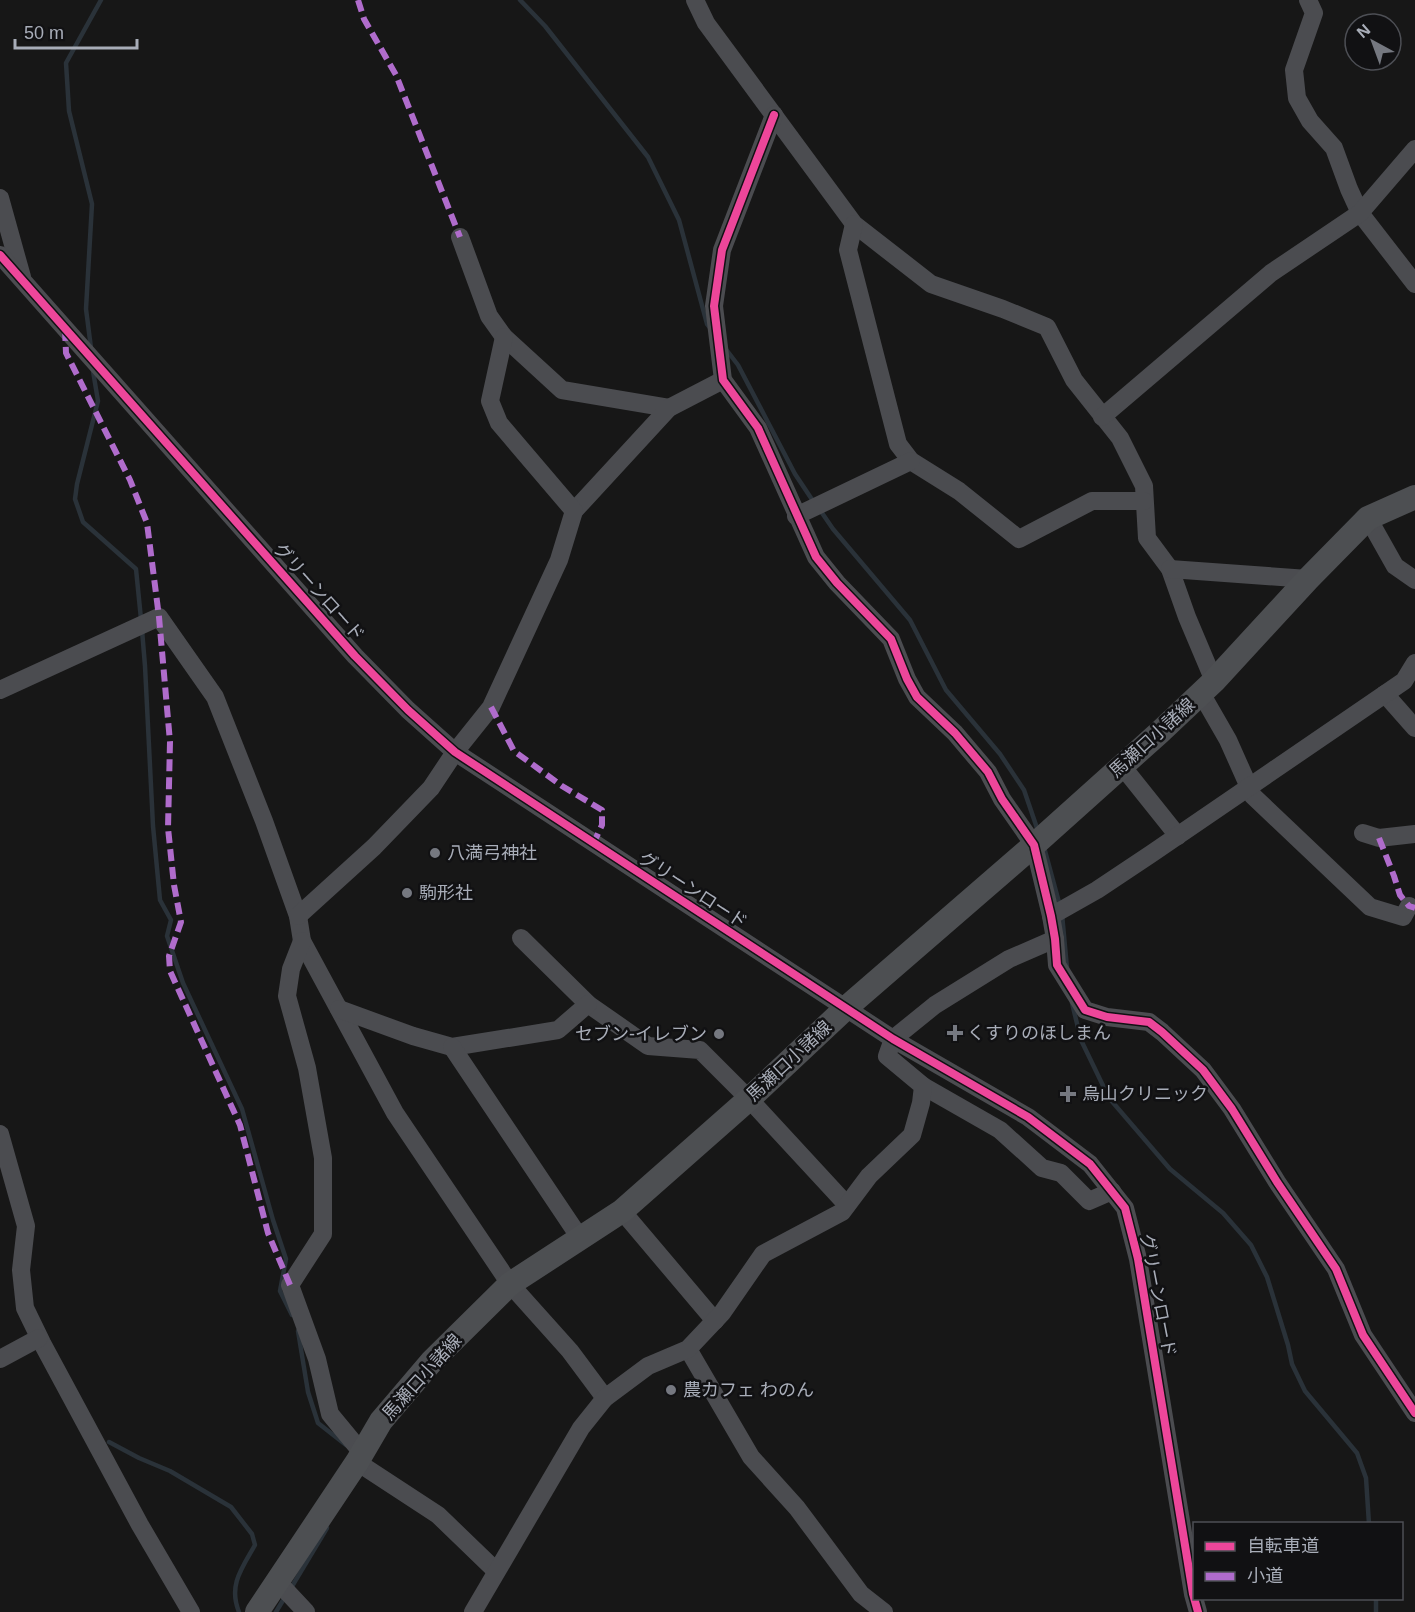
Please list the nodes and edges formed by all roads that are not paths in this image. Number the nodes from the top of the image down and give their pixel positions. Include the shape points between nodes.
1 (695, 0) edge
2 (1308, 0) edge
3 (774, 115) junction
4 (1415, 148) edge
5 (0, 198) edge
6 (1360, 213) junction
7 (854, 224) junction
8 (460, 237) dead end
9 (0, 255) edge
10 (23, 279) junction
11 (1415, 284) edge
12 (504, 337) junction
13 (723, 380) junction
14 (669, 408) junction
15 (1102, 417) junction
16 (911, 461) junction
17 (1415, 497) edge
18 (1144, 501) junction
19 (574, 511) junction
20 (796, 516) junction
21 (1368, 518) junction
22 (1170, 569) junction
23 (1308, 579) junction
24 (1415, 580) edge
25 (1415, 663) edge
26 (1208, 687) junction
27 (0, 690) edge
28 (1385, 694) junction
29 (1415, 728) edge
30 (455, 752) junction
31 (1122, 766) junction
32 (1248, 788) junction
33 (1363, 833) dead end
34 (1415, 834) edge
35 (1178, 836) junction
36 (1034, 845) junction
37 (1409, 906) dead end
38 (298, 916) junction
39 (1051, 916) junction
40 (521, 938) dead end
41 (1055, 939) junction
42 (302, 941) junction
43 (588, 1004) junction
44 (847, 1007) junction
45 (339, 1009) junction
46 (893, 1039) junction
47 (452, 1047) junction
48 (923, 1086) junction
49 (749, 1099) junction
50 (0, 1134) edge
51 (1112, 1191) junction
52 (847, 1205) junction
53 (622, 1211) junction
54 (580, 1238) junction
55 (510, 1284) junction
56 (715, 1321) junction
57 (39, 1338) junction
58 (688, 1349) junction
59 (0, 1359) edge
60 (605, 1398) junction
61 (1415, 1413) edge
62 (360, 1458) junction
63 (496, 1571) junction
64 (278, 1581) junction
65 (1193, 1594) edge
66 (191, 1612) edge
67 (257, 1612) edge
68 (306, 1612) edge
69 (474, 1612) edge
70 (884, 1612) edge

1 - 3 street via 706,23
2 - 6 street via 1314,13 1294,70 1297,98 1310,121 1334,148
3 - 7 street
3 - 13 street via 722,250 714,306
4 - 6 street
5 - 10 street
6 - 11 street
6 - 15 street via 1271,273
7 - 15 street via 931,284 1047,327 1074,380
7 - 16 street via 848,250 898,444
8 - 12 street via 489,316
9 - 10 street, グリーンロード
10 - 30 street, グリーンロード via 355,656
12 - 14 street via 561,390
12 - 19 street via 490,401 499,423
13 - 14 street
13 - 20 street via 758,428
14 - 19 street
15 - 18 street via 1120,438 1144,486
16 - 18 street via 959,491 1018,539 1092,501
16 - 20 street
17 - 21 main road, 馬瀬口小諸線
18 - 22 street via 1147,538
19 - 30 street via 559,560 491,707
20 - 36 street via 816,557 891,639 917,697 988,772
21 - 23 main road, 馬瀬口小諸線
21 - 24 street via 1395,566
22 - 23 street
22 - 26 street
23 - 26 main road, 馬瀬口小諸線
25 - 28 street via 1404,681
26 - 31 main road, 馬瀬口小諸線
26 - 32 street
27 - 38 street via 159,617 215,697
28 - 29 street
28 - 32 street
30 - 38 street via 431,788
30 - 44 street, グリーンロード
31 - 35 street
31 - 36 main road, 馬瀬口小諸線
32 - 35 street
32 - 37 street via 1370,907 1403,917
33 - 34 street via 1379,838
35 - 39 street
36 - 39 street
36 - 44 main road, 馬瀬口小諸線
38 - 42 street
39 - 41 street
40 - 43 street
41 - 46 street via 990,970 935,1005
41 - 61 street via 1057,965 1085,1010 1149,1022 1203,1070 1336,1269 1363,1335
42 - 45 street
42 - 62 street via 291,969 287,996 307,1068 323,1158 323,1234 290,1284 318,1359 330,1414
43 - 47 street via 558,1030
43 - 49 street via 648,1046 700,1050
44 - 46 street, グリーンロード
44 - 49 main road, 馬瀬口小諸線
45 - 47 street
45 - 55 street via 395,1113
46 - 48 street via 887,1056
46 - 51 street, グリーンロード via 1028,1117 1090,1164
47 - 54 street
48 - 51 street via 1000,1130 1042,1168 1061,1173 1089,1201
48 - 52 street via 912,1135 869,1176
49 - 52 street
49 - 53 main road, 馬瀬口小諸線
50 - 57 street via 26,1226 21,1270 25,1308
51 - 65 street, グリーンロード via 1125,1208 1138,1259
52 - 56 street via 842,1212 763,1254
53 - 54 main road, 馬瀬口小諸線
53 - 56 street
54 - 55 main road, 馬瀬口小諸線
55 - 60 street via 570,1351
55 - 62 main road, 馬瀬口小諸線 via 432,1361 381,1421
56 - 58 street
57 - 59 street
57 - 66 street
58 - 60 street via 648,1366
58 - 70 street via 751,1457 797,1508 861,1594
60 - 63 street via 581,1428
62 - 63 street via 438,1515
62 - 64 main road, 馬瀬口小諸線
63 - 69 street
64 - 67 main road, 馬瀬口小諸線
64 - 68 street

